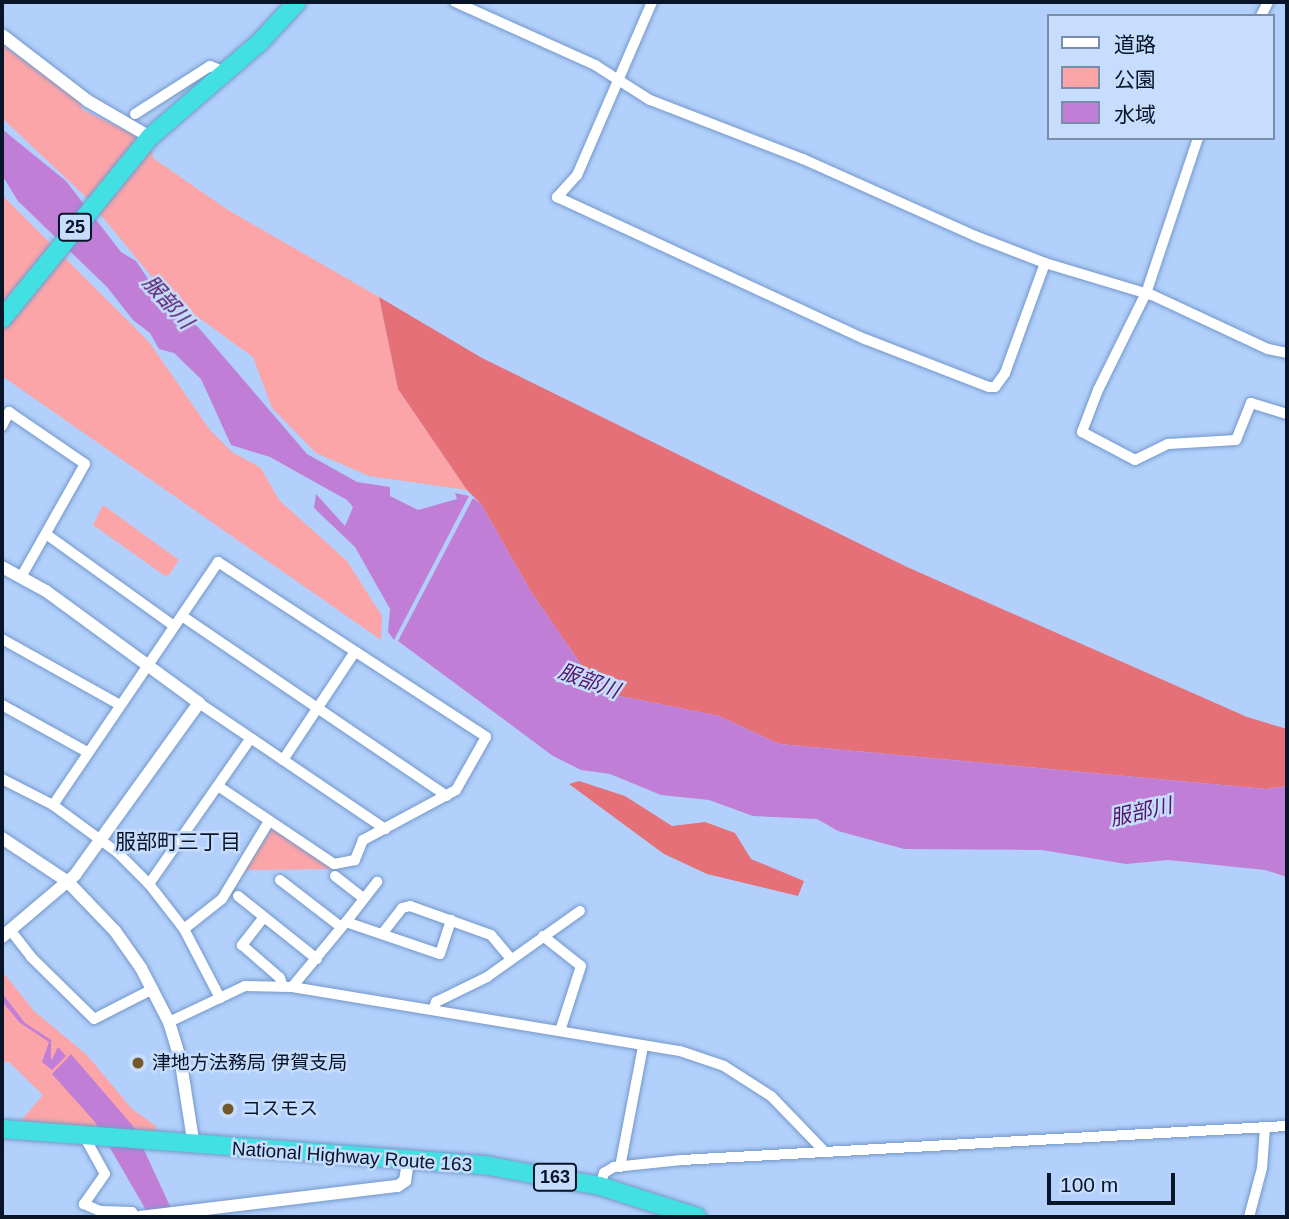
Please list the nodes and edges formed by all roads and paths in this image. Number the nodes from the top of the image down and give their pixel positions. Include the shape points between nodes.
1 (297, 2) edge
2 (455, 2) edge
3 (652, 2) edge
4 (2, 35) edge
5 (225, 72) junction
6 (617, 81) junction
7 (135, 114) dead end
8 (150, 137) junction
9 (1197, 140) edge
10 (1045, 263) junction
11 (1146, 293) junction
12 (2, 319) edge
13 (1287, 353) edge
14 (1287, 414) edge
15 (2, 426) edge
16 (46, 534) junction
17 (2, 567) edge
18 (21, 578) junction
19 (182, 616) junction
20 (174, 626) junction
21 (2, 639) edge
22 (354, 653) junction
23 (148, 667) junction
24 (199, 703) junction
25 (2, 705) edge
26 (120, 705) junction
27 (319, 709) junction
28 (250, 739) junction
29 (87, 752) junction
30 (283, 760) junction
31 (2, 779) edge
32 (218, 786) junction
33 (447, 796) junction
34 (53, 805) junction
35 (270, 821) junction
36 (385, 829) junction
37 (2, 838) edge
38 (103, 841) junction
39 (335, 877) dead end
40 (280, 880) dead end
41 (68, 882) junction
42 (377, 882) dead end
43 (149, 884) junction
44 (238, 896) dead end
45 (363, 898) junction
46 (580, 911) dead end
47 (264, 917) junction
48 (451, 920) junction
49 (344, 924) junction
50 (184, 929) junction
51 (7, 934) edge
52 (382, 934) junction
53 (543, 936) junction
54 (510, 958) junction
55 (317, 959) junction
56 (288, 987) junction
57 (153, 989) junction
58 (220, 998) junction
59 (433, 1010) junction
60 (169, 1022) junction
61 (561, 1028) junction
62 (643, 1046) junction
63 (1287, 1126) edge
64 (1265, 1128) junction
65 (2, 1129) edge
66 (86, 1136) junction
67 (194, 1146) junction
68 (825, 1152) junction
69 (408, 1162) junction
70 (620, 1167) junction
71 (600, 1186) junction
72 (138, 1217) edge
73 (697, 1217) edge
74 (1249, 1217) edge

1 - 5 highway, 25
2 - 6 street via 595,65
3 - 6 street
4 - 8 street via 79,95
5 - 7 street via 210,66
5 - 8 highway, 25
6 - 10 street via 650,100 803,159
6 - 10 street via 577,175 557,197 865,339 995,387 1005,373
8 - 12 highway, 25
9 - 11 street
10 - 11 street
11 - 13 street via 1268,349
11 - 14 street via 1098,390 1084,435 1135,460 1168,444 1236,440 1251,403
15 - 16 street via 9,412 85,464
16 - 18 street
16 - 20 street
17 - 18 street
18 - 23 street
19 - 20 street
19 - 22 street via 218,562
19 - 27 street
20 - 23 street
21 - 26 street
22 - 27 street
22 - 33 street via 485,737 456,790
23 - 24 street
23 - 26 street
24 - 28 street
24 - 38 street
25 - 29 street
26 - 29 street
27 - 30 street
27 - 33 street
28 - 30 street
28 - 32 street
29 - 34 street
30 - 36 street
31 - 34 street
32 - 35 street
32 - 43 street
33 - 36 street
34 - 38 street
35 - 36 street via 334,864 355,860 363,840
35 - 50 street via 222,900
37 - 41 street
38 - 41 street
38 - 43 street
39 - 45 street
40 - 49 street
41 - 51 street
41 - 57 street via 115,931
42 - 45 street
43 - 50 street
44 - 47 street
45 - 49 street
46 - 53 street
47 - 55 street
47 - 56 street via 242,945
48 - 52 street via 410,906 402,908
48 - 52 street via 440,954
48 - 54 street via 491,935
49 - 52 street
49 - 55 street
50 - 58 street
51 - 57 street via 94,1019
53 - 54 street
53 - 61 street via 581,966
54 - 59 street via 486,977 436,1002
55 - 56 street
56 - 58 street via 245,986
56 - 59 street
57 - 60 street
58 - 60 street
59 - 61 street
60 - 67 street via 189,1093
61 - 62 street
62 - 68 street via 680,1051 724,1066 771,1096
62 - 70 street
63 - 64 street
64 - 68 street
64 - 74 street via 1262,1168
65 - 66 highway, National Highway Route 163 / 163
66 - 67 highway, National Highway Route 163 / 163
66 - 72 street via 105,1174 84,1204
67 - 69 highway, National Highway Route 163 / 163
68 - 70 street
69 - 71 highway, National Highway Route 163 / 163 via 489,1166
69 - 72 street via 405,1181 398,1186
70 - 71 street via 609,1169
71 - 73 highway, National Highway Route 163 / 163

